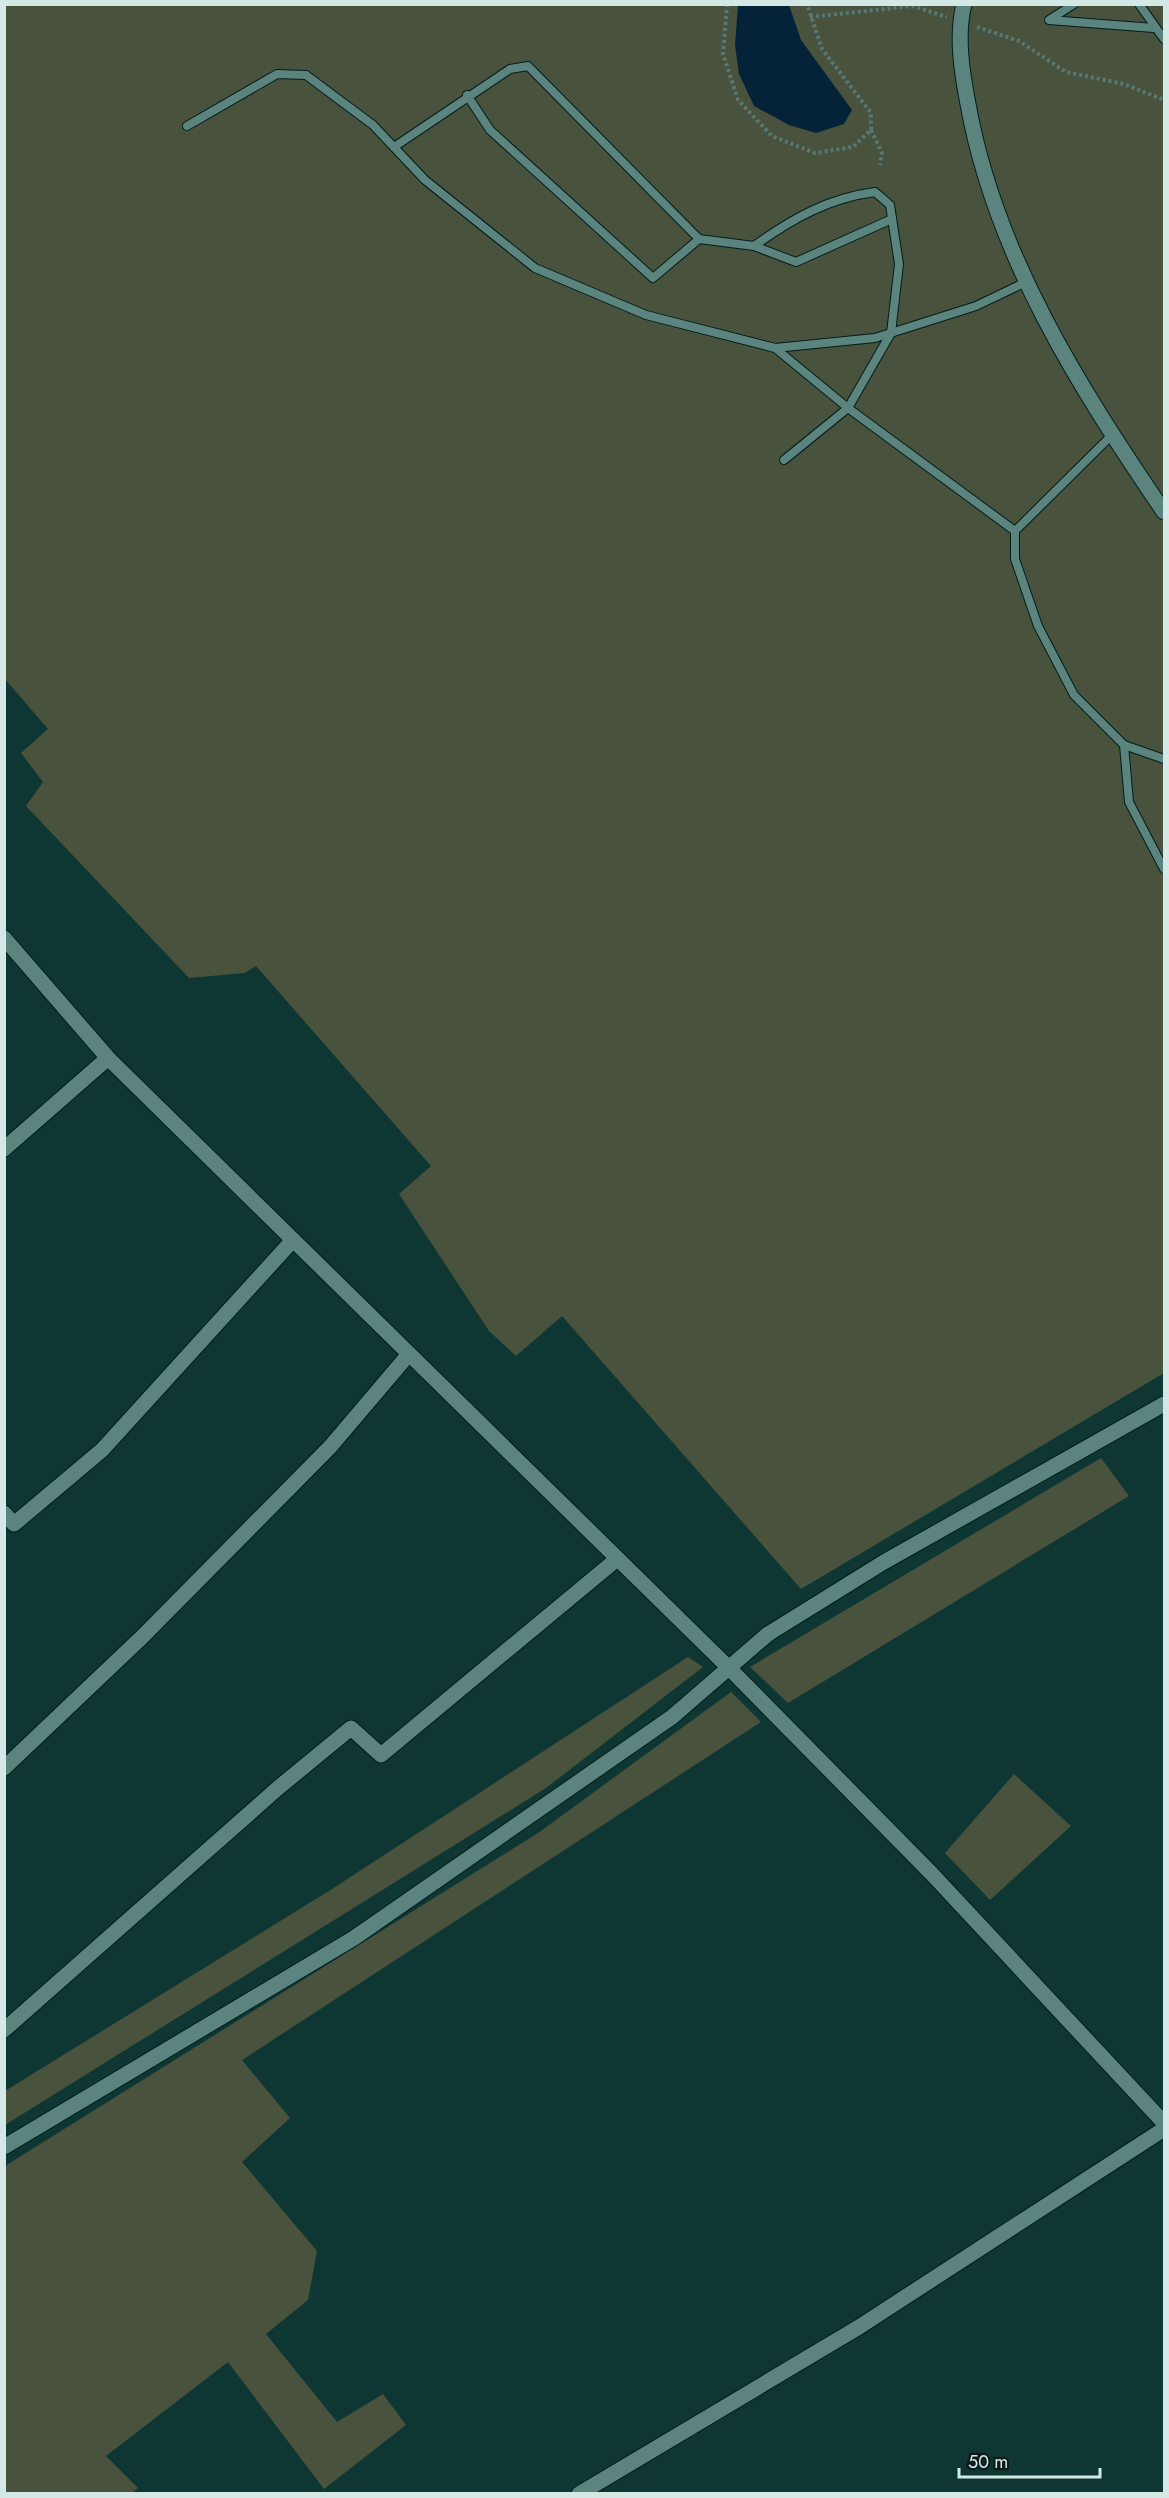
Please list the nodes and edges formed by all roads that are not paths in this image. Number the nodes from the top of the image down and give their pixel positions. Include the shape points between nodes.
1 (964, 4) edge
2 (1074, 4) edge
3 (1139, 4) edge
4 (1154, 28) junction
5 (1164, 39) edge
6 (467, 95) junction
7 (187, 126) dead end
8 (394, 147) junction
9 (892, 219) junction
10 (699, 239) junction
11 (754, 246) junction
12 (1026, 282) junction
13 (891, 333) junction
14 (775, 348) junction
15 (848, 408) junction
16 (1112, 435) junction
17 (784, 460) dead end
18 (1164, 512) edge
19 (1015, 531) junction
20 (1124, 745) junction
21 (1164, 759) edge
22 (1164, 869) edge
23 (4, 938) edge
24 (108, 1058) junction
25 (4, 1149) edge
26 (293, 1240) junction
27 (409, 1354) junction
28 (1164, 1404) edge
29 (4, 1513) edge
30 (617, 1559) junction
31 (728, 1667) junction
32 (4, 1768) edge
33 (4, 2030) edge
34 (1164, 2123) edge
35 (1164, 2129) edge
36 (4, 2147) edge
37 (579, 2493) edge

1 - 12 street via 964,80 975,146
2 - 4 lane via 1049,20
3 - 4 lane
4 - 5 lane
6 - 8 lane
6 - 10 lane via 510,69 528,66
6 - 10 lane via 490,130 653,278
7 - 8 lane via 277,74 306,75 373,125
8 - 14 lane via 425,180 535,268 646,315
9 - 11 lane via 796,262
9 - 11 lane via 890,205 875,192 847,196 794,218
9 - 13 lane via 899,264
10 - 11 lane
12 - 13 lane via 976,306
12 - 16 street
13 - 14 lane
13 - 15 lane
14 - 15 lane
15 - 17 lane
15 - 19 lane
16 - 18 street
16 - 19 lane
19 - 20 lane via 1015,559 1038,626 1074,695
20 - 21 lane
20 - 22 lane via 1129,802
23 - 24 street
24 - 25 street
24 - 26 street
26 - 27 street
26 - 29 street via 102,1450 14,1524
27 - 30 street
27 - 32 street via 330,1447
28 - 31 street via 884,1562 768,1634
30 - 31 street
30 - 33 street via 381,1755 351,1728
31 - 34 street via 931,1873
31 - 36 street via 672,1716 354,1938
35 - 37 street via 859,2327

